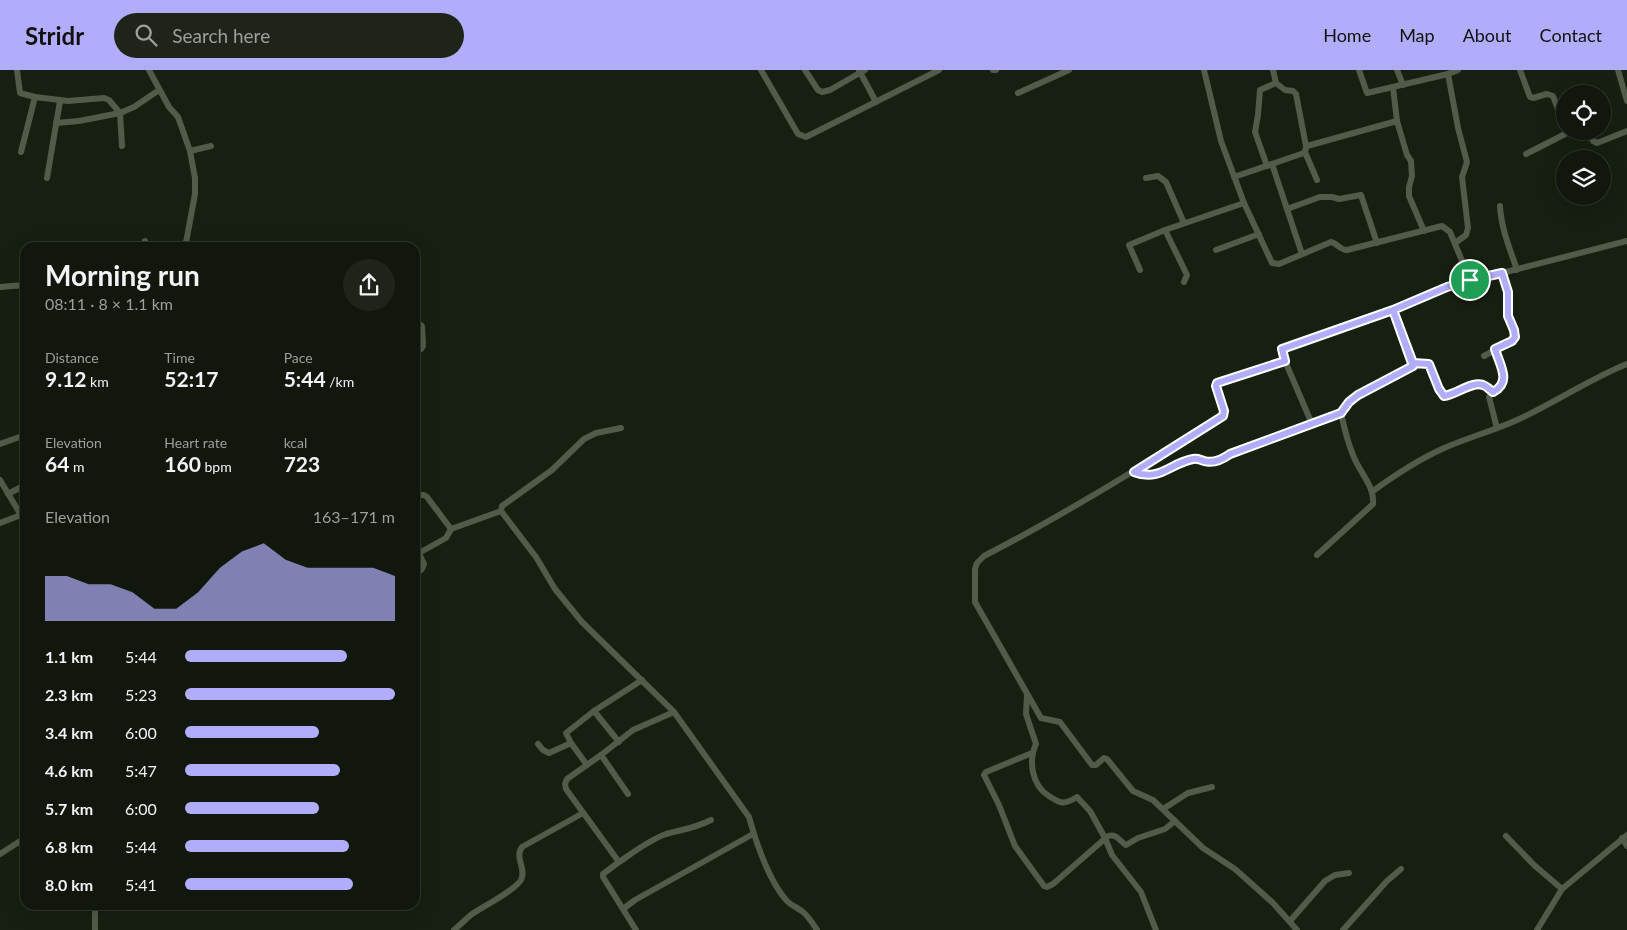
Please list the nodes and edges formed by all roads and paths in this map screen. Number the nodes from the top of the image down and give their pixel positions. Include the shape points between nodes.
1 (17, 70) edge
2 (148, 70) edge
3 (761, 70) edge
4 (807, 70) edge
5 (939, 70) edge
6 (1069, 70) edge
7 (1204, 70) edge
8 (1273, 70) edge
9 (1359, 70) edge
10 (1397, 70) edge
11 (1458, 70) edge
12 (1520, 70) edge
13 (1618, 70) edge
14 (861, 71) edge
15 (925, 73) edge
16 (1448, 74) junction
17 (1276, 83) junction
18 (1403, 84) junction
19 (1393, 87) junction
20 (159, 90) junction
21 (1018, 94) dead end
22 (35, 97) junction
23 (60, 101) junction
24 (1627, 101) edge
25 (876, 102) junction
26 (1556, 105) edge
27 (120, 113) junction
28 (1397, 121) junction
29 (56, 123) junction
30 (1627, 131) edge
31 (1556, 137) edge
32 (1611, 137) edge
33 (1594, 140) edge
34 (1604, 140) edge
35 (122, 146) dead end
36 (211, 146) dead end
37 (1305, 149) junction
38 (190, 151) junction
39 (21, 152) dead end
40 (1526, 154) dead end
41 (1270, 165) junction
42 (1234, 177) junction
43 (47, 178) dead end
44 (1146, 178) dead end
45 (1317, 180) dead end
46 (1244, 202) junction
47 (1500, 206) dead end
48 (1287, 209) junction
49 (1184, 223) junction
50 (1165, 230) junction
51 (1424, 230) junction
52 (1259, 234) junction
53 (1627, 241) edge
54 (187, 242) edge
55 (1377, 243) junction
56 (1454, 243) junction
57 (1216, 250) dead end
58 (1302, 254) junction
59 (1140, 270) dead end
60 (1517, 270) junction
61 (1502, 273) junction
62 (1470, 280) junction
63 (1184, 282) dead end
64 (20, 285) edge
65 (0, 287) edge
66 (1393, 310) junction
67 (420, 325) edge
68 (1495, 349) junction
69 (420, 350) edge
70 (1484, 356) dead end
71 (1285, 361) junction
72 (1413, 363) junction
73 (1627, 364) edge
74 (1493, 392) junction
75 (1341, 413) junction
76 (1312, 424) junction
77 (621, 428) dead end
78 (1497, 428) junction
79 (20, 437) edge
80 (0, 444) edge
81 (1134, 472) junction
82 (0, 480) edge
83 (20, 488) edge
84 (1373, 490) junction
85 (8, 494) junction
86 (420, 495) edge
87 (501, 511) junction
88 (20, 513) edge
89 (20, 515) edge
90 (0, 523) edge
91 (451, 529) junction
92 (420, 552) edge
93 (420, 555) edge
94 (1317, 555) dead end
95 (420, 570) edge
96 (642, 680) junction
97 (1027, 694) junction
98 (594, 711) junction
99 (674, 712) junction
100 (619, 742) junction
101 (571, 743) junction
102 (538, 744) dead end
103 (1032, 753) junction
104 (602, 755) junction
105 (587, 765) junction
106 (1212, 787) dead end
107 (628, 794) dead end
108 (1163, 809) junction
109 (583, 813) junction
110 (711, 820) dead end
111 (1175, 821) junction
112 (753, 834) junction
113 (1506, 836) dead end
114 (1625, 837) edge
115 (1105, 838) junction
116 (20, 841) edge
117 (1627, 846) edge
118 (0, 854) edge
119 (619, 862) junction
120 (1401, 869) dead end
121 (1349, 873) dead end
122 (1562, 889) junction
123 (623, 909) junction
124 (95, 910) edge
125 (1290, 921) junction
126 (95, 930) edge
127 (454, 930) edge
128 (636, 930) edge
129 (817, 930) edge
130 (1156, 930) edge
131 (1298, 930) edge
132 (1343, 930) edge
133 (1537, 930) edge

1 - 22 street via 20,93
2 - 20 street
3 - 25 street via 802,136 806,137
4 - 14 street via 822,92
5 - 15 street
6 - 21 street
7 - 42 street
8 - 17 street
9 - 19 street via 1367,93
10 - 18 street
11 - 16 street
12 - 26 street via 1530,97 1547,94 1552,96
13 - 24 street
14 - 25 street
15 - 25 street
16 - 18 street
16 - 56 street via 1467,162 1462,177 1468,228 1466,235
17 - 37 street via 1296,94
17 - 41 street via 1260,90 1255,132
18 - 19 street
19 - 28 street
20 - 27 street via 134,108
20 - 38 street via 178,117
22 - 23 street
22 - 39 street
23 - 27 street via 104,98
23 - 29 street
27 - 29 street
27 - 35 street
28 - 37 street
28 - 51 street via 1406,155 1411,161 1409,196
29 - 43 street
30 - 32 street
31 - 40 street
33 - 34 street via 1597,143
36 - 38 street
37 - 41 street
37 - 45 street
38 - 54 street via 195,194
41 - 42 street
41 - 48 street
42 - 46 street
44 - 49 street via 1158,176 1166,182
46 - 49 street
46 - 52 street
47 - 60 street
48 - 55 street via 1320,197 1339,199 1361,194
48 - 58 street
49 - 50 street
50 - 59 street via 1129,245
50 - 63 street via 1187,275
51 - 55 street
51 - 56 street via 1445,227
52 - 57 street
52 - 58 street via 1272,263 1279,264
53 - 60 street
55 - 58 street via 1347,250 1331,242
56 - 62 street
60 - 61 street
61 - 62 street
61 - 68 street via 1508,292 1508,316 1515,337
62 - 66 street
64 - 65 street
66 - 71 street via 1282,349
66 - 72 street
67 - 69 street via 423,346
68 - 70 street
68 - 74 street via 1504,379 1500,388
71 - 76 street
71 - 81 street via 1216,384 1223,416
72 - 74 street via 1429,364 1444,396 1480,384
72 - 75 street via 1410,369 1358,395
73 - 78 street
74 - 78 street via 1489,399
75 - 76 street
75 - 84 street via 1352,454
76 - 81 street via 1221,460 1205,462 1191,459 1149,476
77 - 87 street via 584,439 552,470 502,506
78 - 84 street via 1441,449
79 - 80 street
81 - 97 street via 984,556 977,563 975,602
82 - 85 street
83 - 85 street
84 - 94 street via 1371,508
85 - 88 street
86 - 91 street via 427,497
87 - 91 street
87 - 96 street via 582,622
89 - 90 street
91 - 92 street via 446,538
93 - 95 street via 424,567
96 - 98 street
96 - 99 street
97 - 103 street via 1026,714 1036,744
97 - 108 street via 1040,718 1060,722 1091,764 1095,766 1107,759 1130,789 1153,800
98 - 100 street
98 - 101 street via 566,733
99 - 100 street via 638,726
99 - 112 street via 740,803 749,817
100 - 104 street
101 - 102 street via 549,753
101 - 105 street
103 - 115 street via 1033,774 1042,792 1060,803 1077,798 1090,811
103 - 115 street via 984,775 1015,846 1044,886 1054,884
104 - 105 street
104 - 107 street
105 - 109 street via 567,778 565,784
106 - 108 street via 1188,793
108 - 111 street
109 - 119 street
109 - 127 street via 522,846 518,856 522,877 518,884
110 - 119 street via 652,840
111 - 115 street via 1165,829 1127,845 1116,836
111 - 125 street via 1203,848 1254,886
112 - 123 street
112 - 129 street via 781,892
113 - 122 street
114 - 117 street
114 - 122 street
115 - 130 street via 1112,855 1141,892
116 - 118 street
119 - 123 street via 603,877
120 - 132 street
121 - 125 street via 1324,881
122 - 133 street
123 - 128 street
124 - 126 street
125 - 131 street

